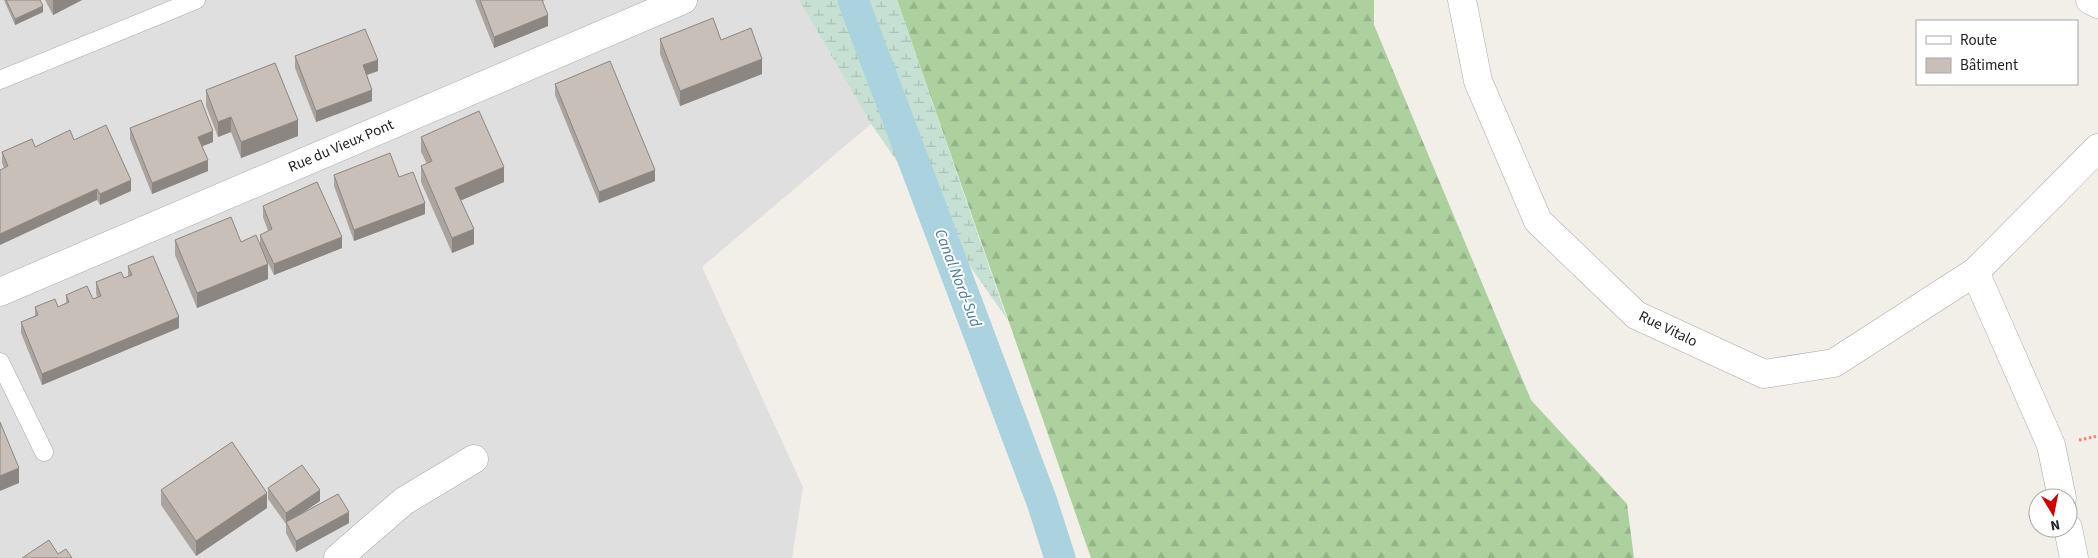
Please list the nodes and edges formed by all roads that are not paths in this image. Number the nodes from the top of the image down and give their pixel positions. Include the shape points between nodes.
1 (196, 0) edge
2 (683, 0) edge
3 (1462, 0) edge
4 (2090, 0) edge
5 (2098, 4) edge
6 (0, 80) edge
7 (2098, 148) edge
8 (1975, 272) junction
9 (0, 292) edge
10 (0, 362) edge
11 (44, 452) dead end
12 (474, 459) dead end
13 (2060, 488) edge
14 (2070, 538) edge
15 (338, 558) edge
16 (2074, 558) edge

1 - 6 lane
2 - 9 street, Rue du Vieux Pont
3 - 8 street, Rue Vitalo via 1478,81 1538,221 1636,315 1764,374 1834,363
4 - 5 street
7 - 8 street, Rue Vitalo
8 - 13 street via 2051,445
10 - 11 lane
12 - 15 street via 404,501
14 - 16 street

